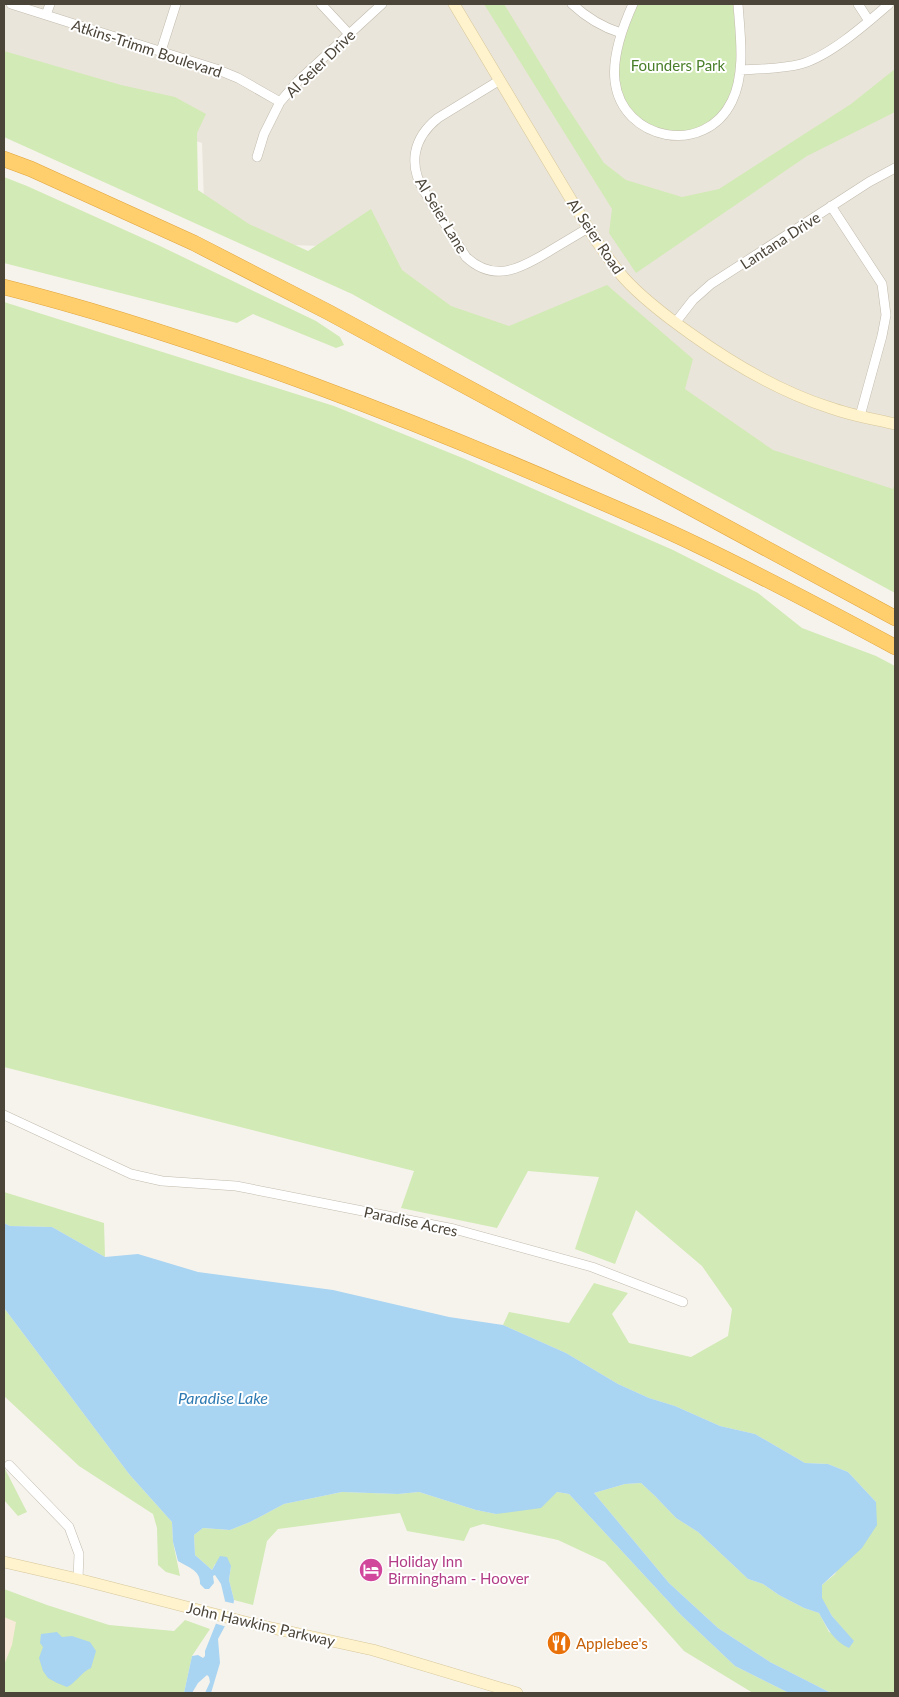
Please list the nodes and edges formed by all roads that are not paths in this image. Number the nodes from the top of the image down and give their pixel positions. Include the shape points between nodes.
1 (11, 4) edge
2 (50, 4) edge
3 (176, 4) edge
4 (321, 4) edge
5 (382, 4) edge
6 (454, 4) edge
7 (572, 4) edge
8 (633, 4) edge
9 (738, 4) edge
10 (858, 4) edge
11 (889, 4) edge
12 (46, 15) junction
13 (869, 21) junction
14 (621, 33) junction
15 (349, 34) junction
16 (161, 51) junction
17 (740, 70) junction
18 (500, 80) junction
19 (280, 102) junction
20 (257, 157) dead end
21 (4, 159) edge
22 (895, 168) edge
23 (831, 206) junction
24 (588, 228) junction
25 (4, 287) edge
26 (675, 323) junction
27 (860, 416) junction
28 (895, 424) edge
29 (895, 618) edge
30 (895, 647) edge
31 (4, 1115) edge
32 (682, 1302) dead end
33 (9, 1465) dead end
34 (4, 1562) edge
35 (78, 1580) junction
36 (517, 1693) edge

1 - 12 street, Atkins-Trimm Boulevard
2 - 12 street
3 - 16 street
4 - 15 street
5 - 15 street, Al Seier Drive
6 - 18 street, Al Seier Road
7 - 14 street via 603,27
8 - 14 street
9 - 17 street
10 - 13 street
11 - 13 street
12 - 16 street, Atkins-Trimm Boulevard
13 - 17 street via 833,48 802,64
14 - 17 street via 615,80 620,101 641,125 668,136 697,133 717,122 732,102
15 - 19 street, Al Seier Drive
16 - 19 street, Atkins-Trimm Boulevard via 238,78
18 - 24 street, Al Seier Road
18 - 24 street, Al Seier Lane via 430,125 418,142 414,161 418,181 466,257 487,269 505,271 525,266
19 - 20 street, Al Seier Drive
21 - 29 highway via 194,243 328,312
22 - 23 street, Lantana Drive
23 - 26 street, Lantana Drive via 711,284
23 - 27 street via 882,284 886,315
24 - 26 street, Al Seier Road via 624,278
25 - 30 highway via 189,342 404,419 696,544
26 - 27 street, Al Seier Road via 719,354 763,379 806,399
27 - 28 street, Al Seier Road
31 - 32 street, Paradise Acres via 132,1174 162,1181 236,1186 454,1229 592,1267
33 - 35 street via 69,1526 79,1554
34 - 35 street, John Hawkins Parkway
35 - 36 street, John Hawkins Parkway via 248,1623 373,1650

